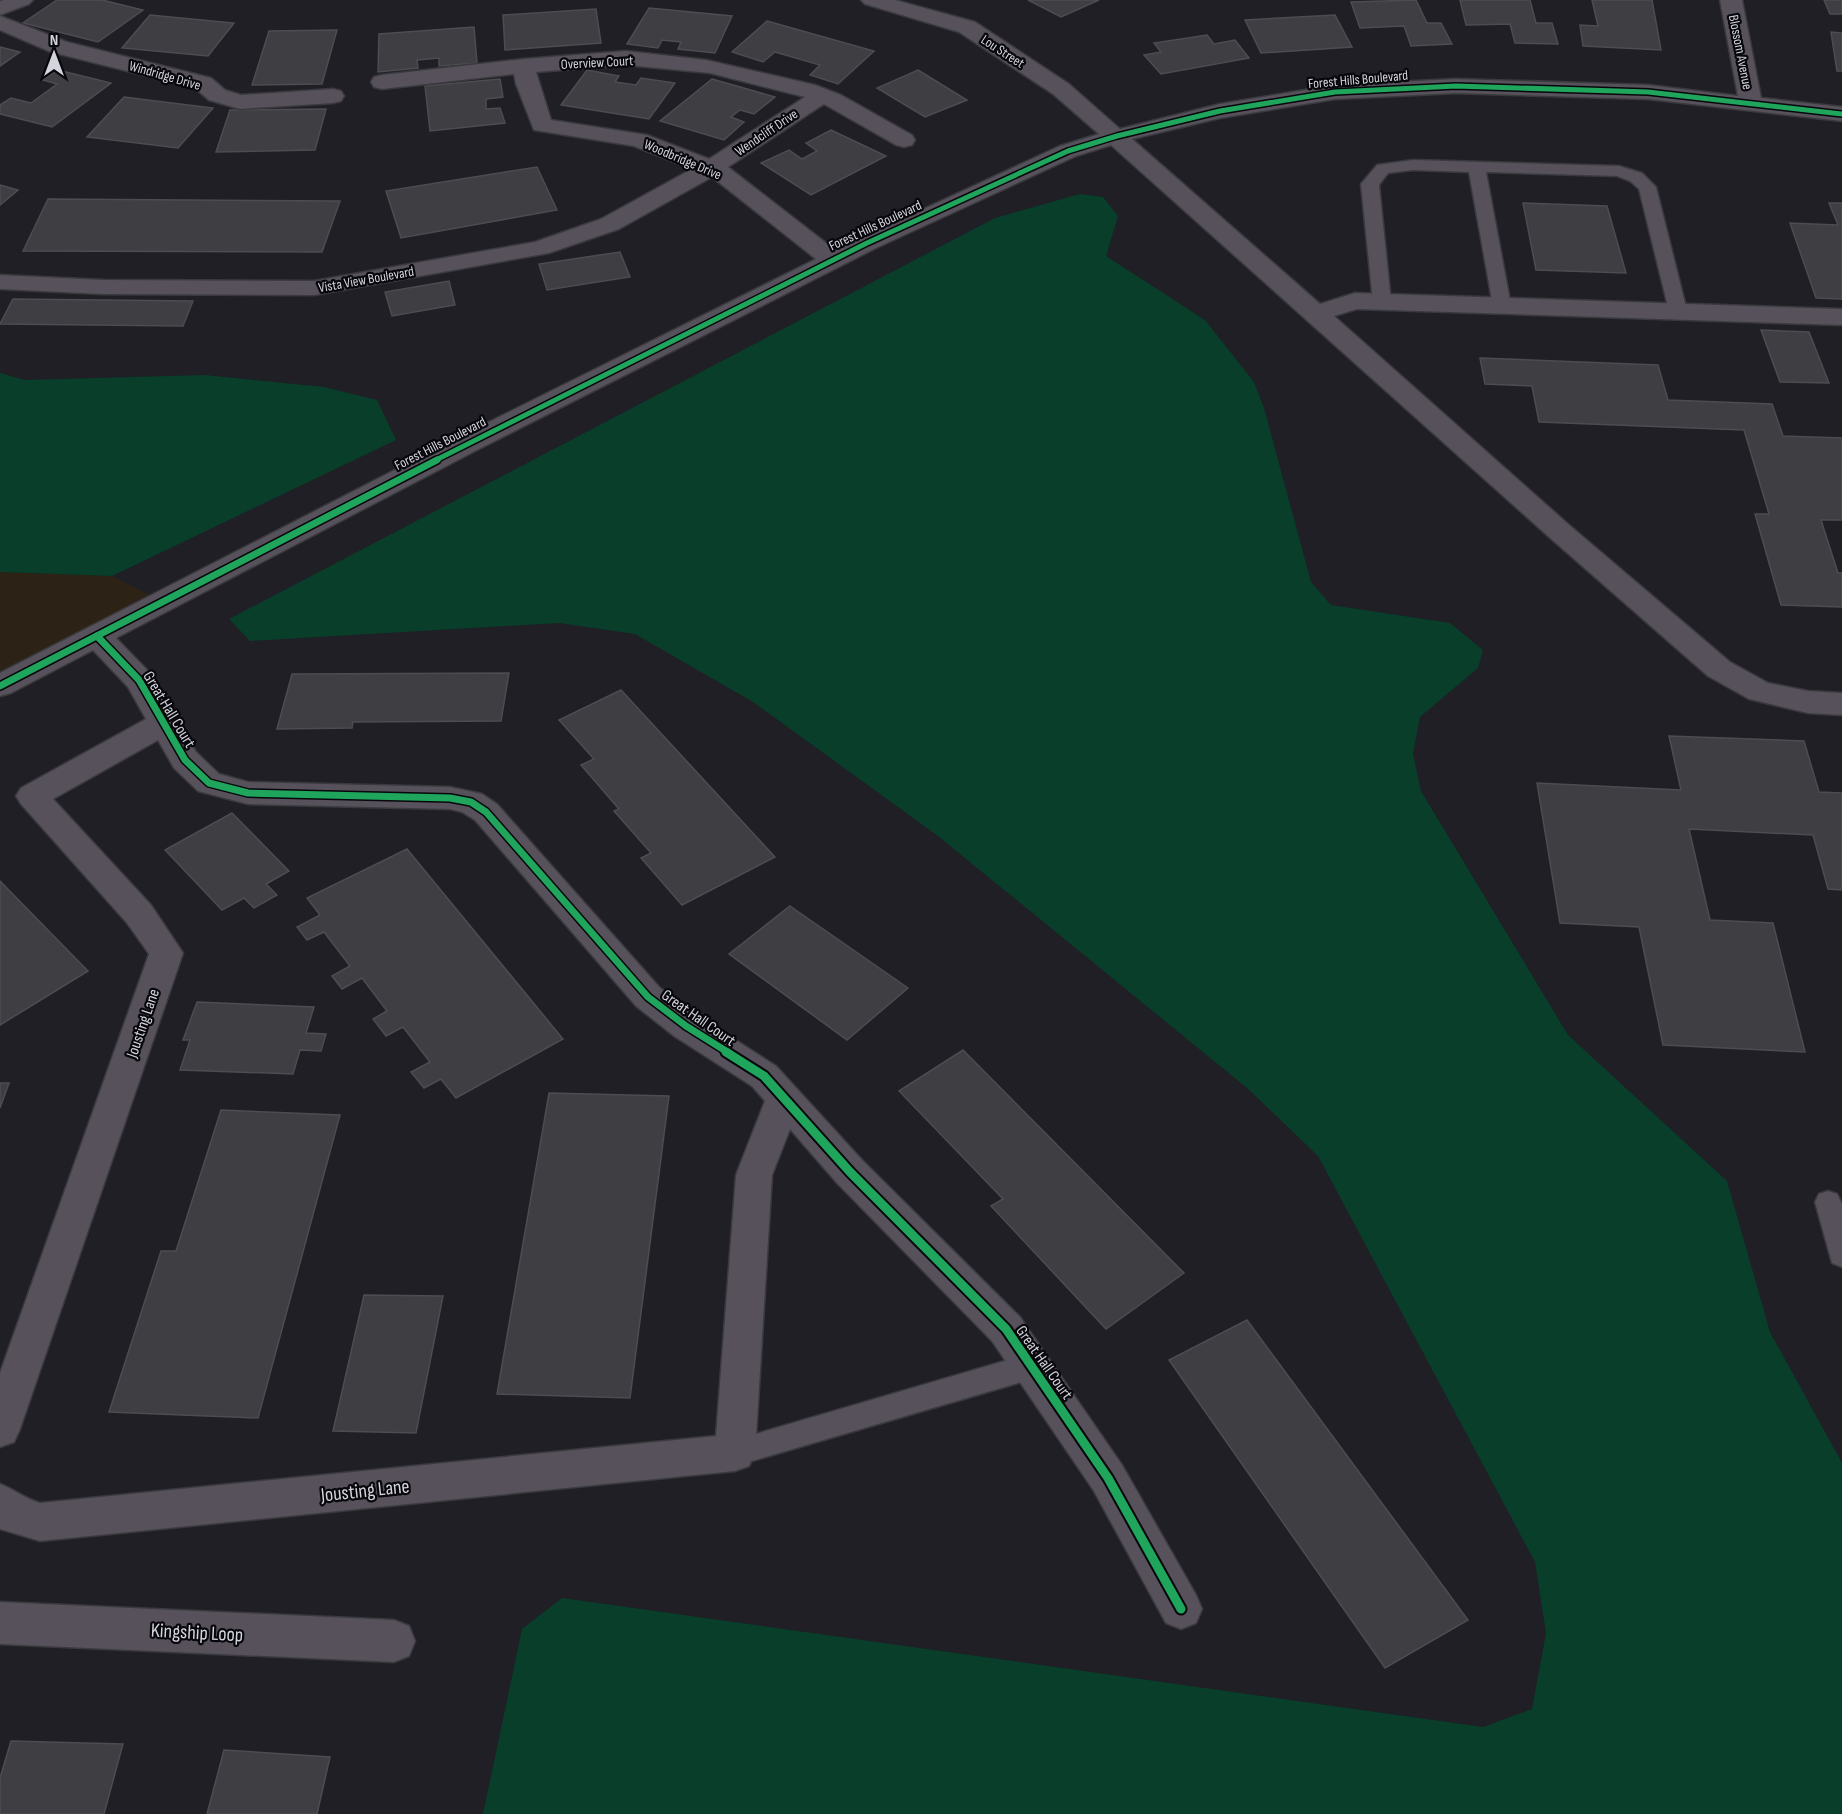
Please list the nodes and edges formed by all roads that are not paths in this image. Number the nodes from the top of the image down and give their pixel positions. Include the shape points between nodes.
1 (872, 0) edge
2 (1731, 0) edge
3 (0, 22) edge
4 (524, 66) junction
5 (713, 68) joint
6 (382, 82) dead end
7 (333, 96) dead end
8 (821, 96) junction
9 (1751, 104) junction
10 (1842, 114) edge
11 (1117, 136) junction
12 (904, 140) dead end
13 (1477, 167) junction
14 (711, 168) junction
15 (833, 260) junction
16 (0, 282) edge
17 (1382, 302) junction
18 (1502, 306) junction
19 (1678, 311) junction
20 (1316, 313) junction
21 (1842, 317) edge
22 (97, 636) junction
23 (0, 686) edge
24 (1842, 704) edge
25 (164, 723) junction
26 (783, 1101) junction
27 (1828, 1202) dead end
28 (1842, 1255) edge
29 (1032, 1366) junction
30 (0, 1429) edge
31 (735, 1453) junction
32 (0, 1503) edge
33 (1181, 1609) dead end
34 (0, 1623) edge
35 (394, 1641) dead end

1 - 11 street, Lou Street via 967,27 1061,89
2 - 9 street, Blossom Avenue
3 - 7 street, Windridge Drive via 59,47 203,83 216,95 240,102
4 - 5 street, Overview Court via 626,58
4 - 6 street, Overview Court
4 - 14 street, Woodbridge Drive via 542,125 639,140
5 - 8 street, Wendcliff Drive
8 - 12 street, Wendcliff Drive
8 - 14 street, Wendcliff Drive
9 - 10 street, Forest Hills Boulevard
9 - 11 street, Forest Hills Boulevard via 1648,92 1456,86 1346,92 1220,111
11 - 15 street, Forest Hills Boulevard via 1068,151
11 - 20 street, Lou Street
13 - 17 lane via 1413,165 1383,169 1370,184
13 - 18 lane
13 - 19 lane via 1619,171 1636,177 1647,187
14 - 15 street, Woodbridge Drive
14 - 16 street, Vista View Boulevard via 610,224 540,248 314,288 103,287
15 - 22 street, Forest Hills Boulevard
17 - 18 street
17 - 20 street via 1355,301
18 - 19 street
19 - 21 street
20 - 24 street, Lou Street via 1719,669 1760,692
22 - 23 street, Forest Hills Boulevard
22 - 25 street, Great Hall Court via 140,680
25 - 26 street, Great Hall Court via 184,760 208,783 248,793 450,798 471,802 486,812 648,997 764,1076
25 - 30 street, Jousting Lane via 32,796 139,914 166,953
26 - 29 street, Great Hall Court via 1006,1329
26 - 31 street via 754,1175
27 - 28 lane
29 - 31 lane
29 - 33 street, Great Hall Court via 1108,1478
31 - 32 street, Jousting Lane via 40,1522 11,1514
34 - 35 street, Kingship Loop

